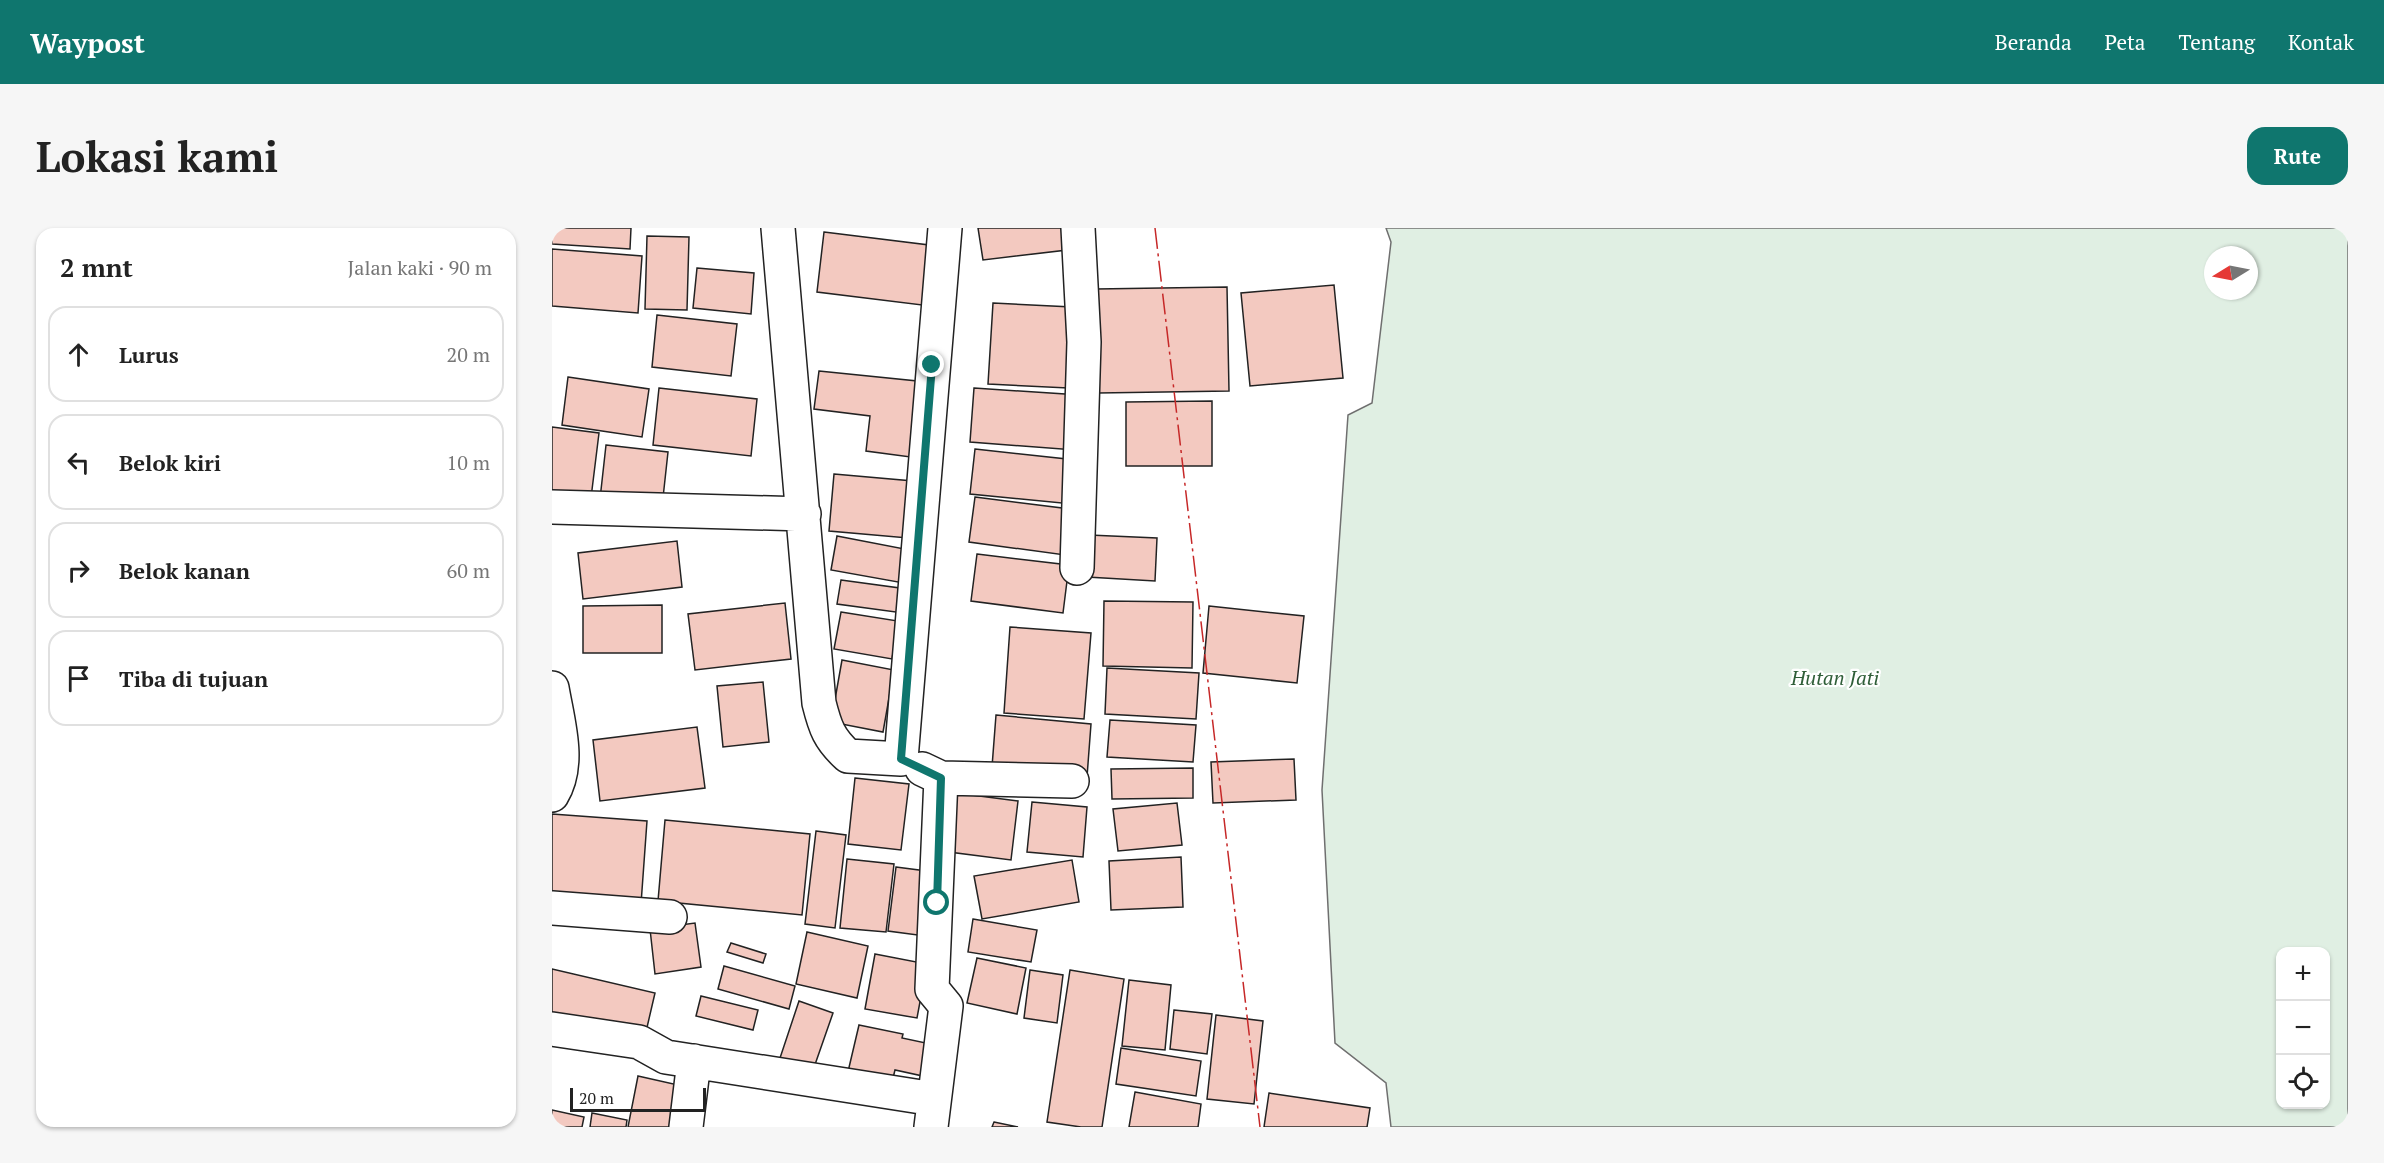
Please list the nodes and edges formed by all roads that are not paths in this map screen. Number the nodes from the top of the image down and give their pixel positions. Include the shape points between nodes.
1 (778, 228) edge
2 (945, 228) edge
3 (1078, 228) edge
4 (552, 507) edge
5 (804, 514) junction
6 (1077, 568) dead end
7 (552, 688) edge
8 (901, 759) junction
9 (941, 778) junction
10 (1071, 781) dead end
11 (552, 795) edge
12 (552, 908) edge
13 (670, 917) dead end
14 (552, 1029) edge
15 (694, 1061) junction
16 (933, 1113) edge
17 (686, 1127) edge

1 - 5 street
2 - 8 street
3 - 6 street via 1084,342
4 - 5 street
5 - 8 street via 819,703 826,729 848,756
7 - 11 street via 562,750 560,782
8 - 9 street
9 - 10 street
9 - 16 street via 932,988 946,1006
12 - 13 street
14 - 15 street via 639,1042 666,1057
15 - 16 street
15 - 17 street

